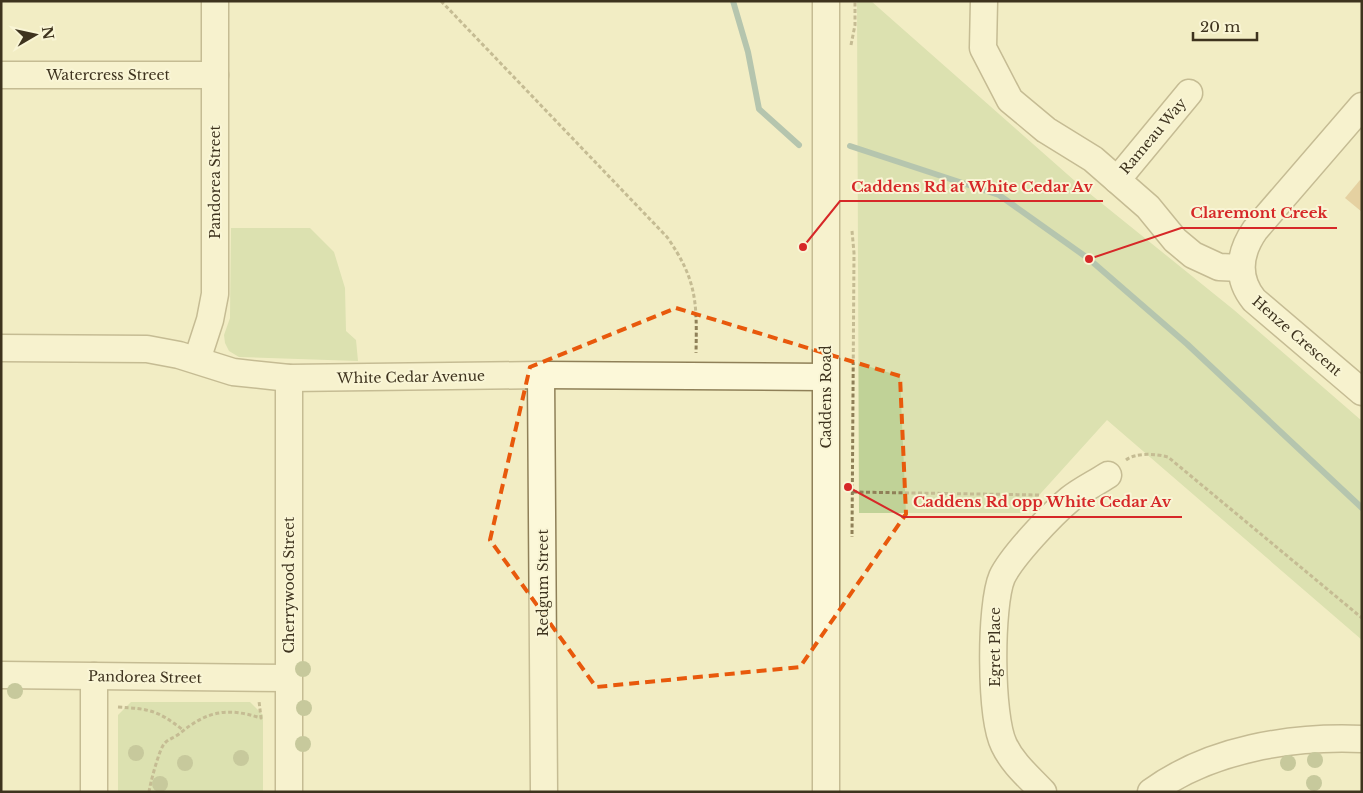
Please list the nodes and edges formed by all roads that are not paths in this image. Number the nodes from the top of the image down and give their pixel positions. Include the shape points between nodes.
1 (215, 1) edge
2 (826, 1) edge
3 (984, 1) edge
4 (1, 75) edge
5 (215, 75) junction
6 (1188, 93) dead end
7 (1362, 106) edge
8 (1117, 180) junction
9 (1241, 268) junction
10 (1, 348) edge
11 (197, 360) junction
12 (542, 375) junction
13 (826, 377) junction
14 (289, 378) junction
15 (1362, 392) edge
16 (1108, 475) road end
17 (1, 675) edge
18 (94, 676) junction
19 (288, 678) junction
20 (1362, 739) edge
21 (94, 792) edge
22 (289, 792) edge
23 (544, 792) edge
24 (826, 792) edge
25 (1043, 792) edge
26 (1151, 792) edge

1 - 5 street, Pandorea Street
2 - 13 street, Caddens Road
3 - 8 street via 983,48 1010,100
4 - 5 street, Watercress Street
5 - 11 street, Pandorea Street via 214,294 210,320
6 - 8 street, Rameau Way
7 - 9 street via 1255,230 1243,253
8 - 9 street via 1148,207 1193,256 1219,267
9 - 15 street, Henze Crescent via 1243,284 1254,300
10 - 11 street, White Cedar Avenue via 142,348
11 - 14 street, White Cedar Avenue via 246,374
12 - 13 street, White Cedar Avenue
12 - 14 street, White Cedar Avenue
12 - 23 street, Redgum Street
13 - 24 street, Caddens Road
14 - 19 street, Cherrywood Street
16 - 25 street, Egret Place via 1060,507 1018,554 998,588 994,614 996,723 1010,756
17 - 18 street, Pandorea Street
18 - 19 street, Pandorea Street
18 - 21 street
19 - 22 street, Cherrywood Street
20 - 26 street via 1326,737 1264,746 1212,761 1161,784

